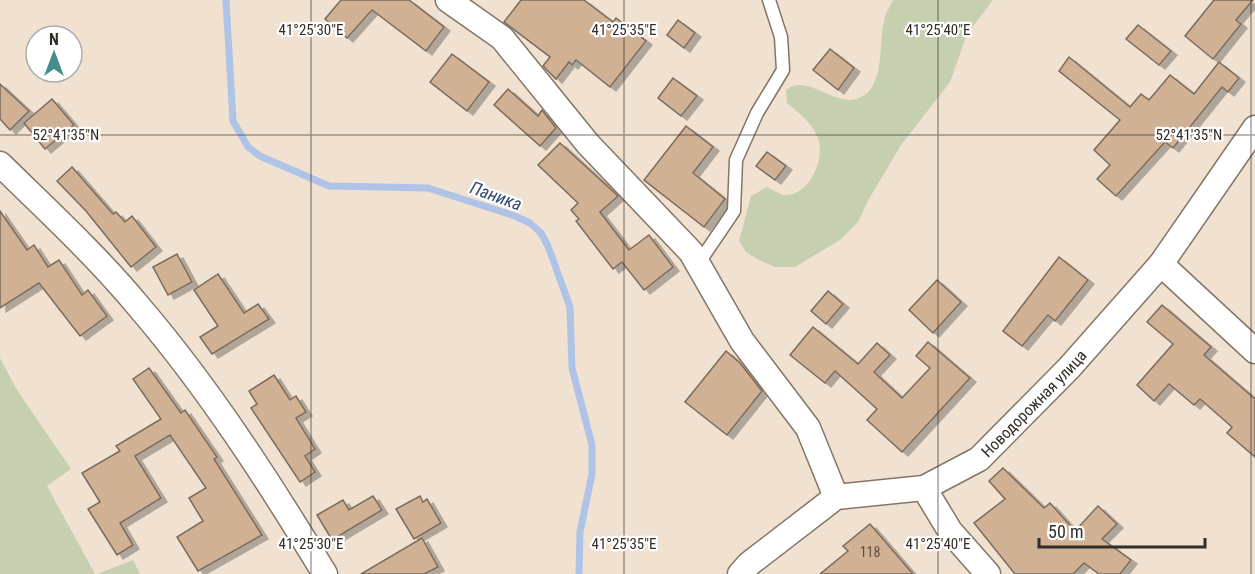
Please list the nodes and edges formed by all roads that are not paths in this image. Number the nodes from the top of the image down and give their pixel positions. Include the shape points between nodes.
1 (448, 0) edge
2 (769, 0) edge
3 (1254, 132) edge
4 (0, 164) edge
5 (698, 264) junction
6 (1161, 264) junction
7 (1255, 351) edge
8 (924, 488) junction
9 (836, 497) junction
10 (325, 574) edge
11 (740, 574) edge
12 (988, 574) edge

1 - 5 street via 502,38 588,144
2 - 5 lane via 781,37 783,70 757,112 736,160 734,211
3 - 6 street, Новодорожная улица
4 - 10 street via 91,252 141,308 214,402
5 - 9 street via 742,341 808,428
6 - 7 street
6 - 8 street, Новодорожная улица via 1070,368 979,459
8 - 9 street, Новодорожная улица
8 - 12 street via 950,531
9 - 11 street

